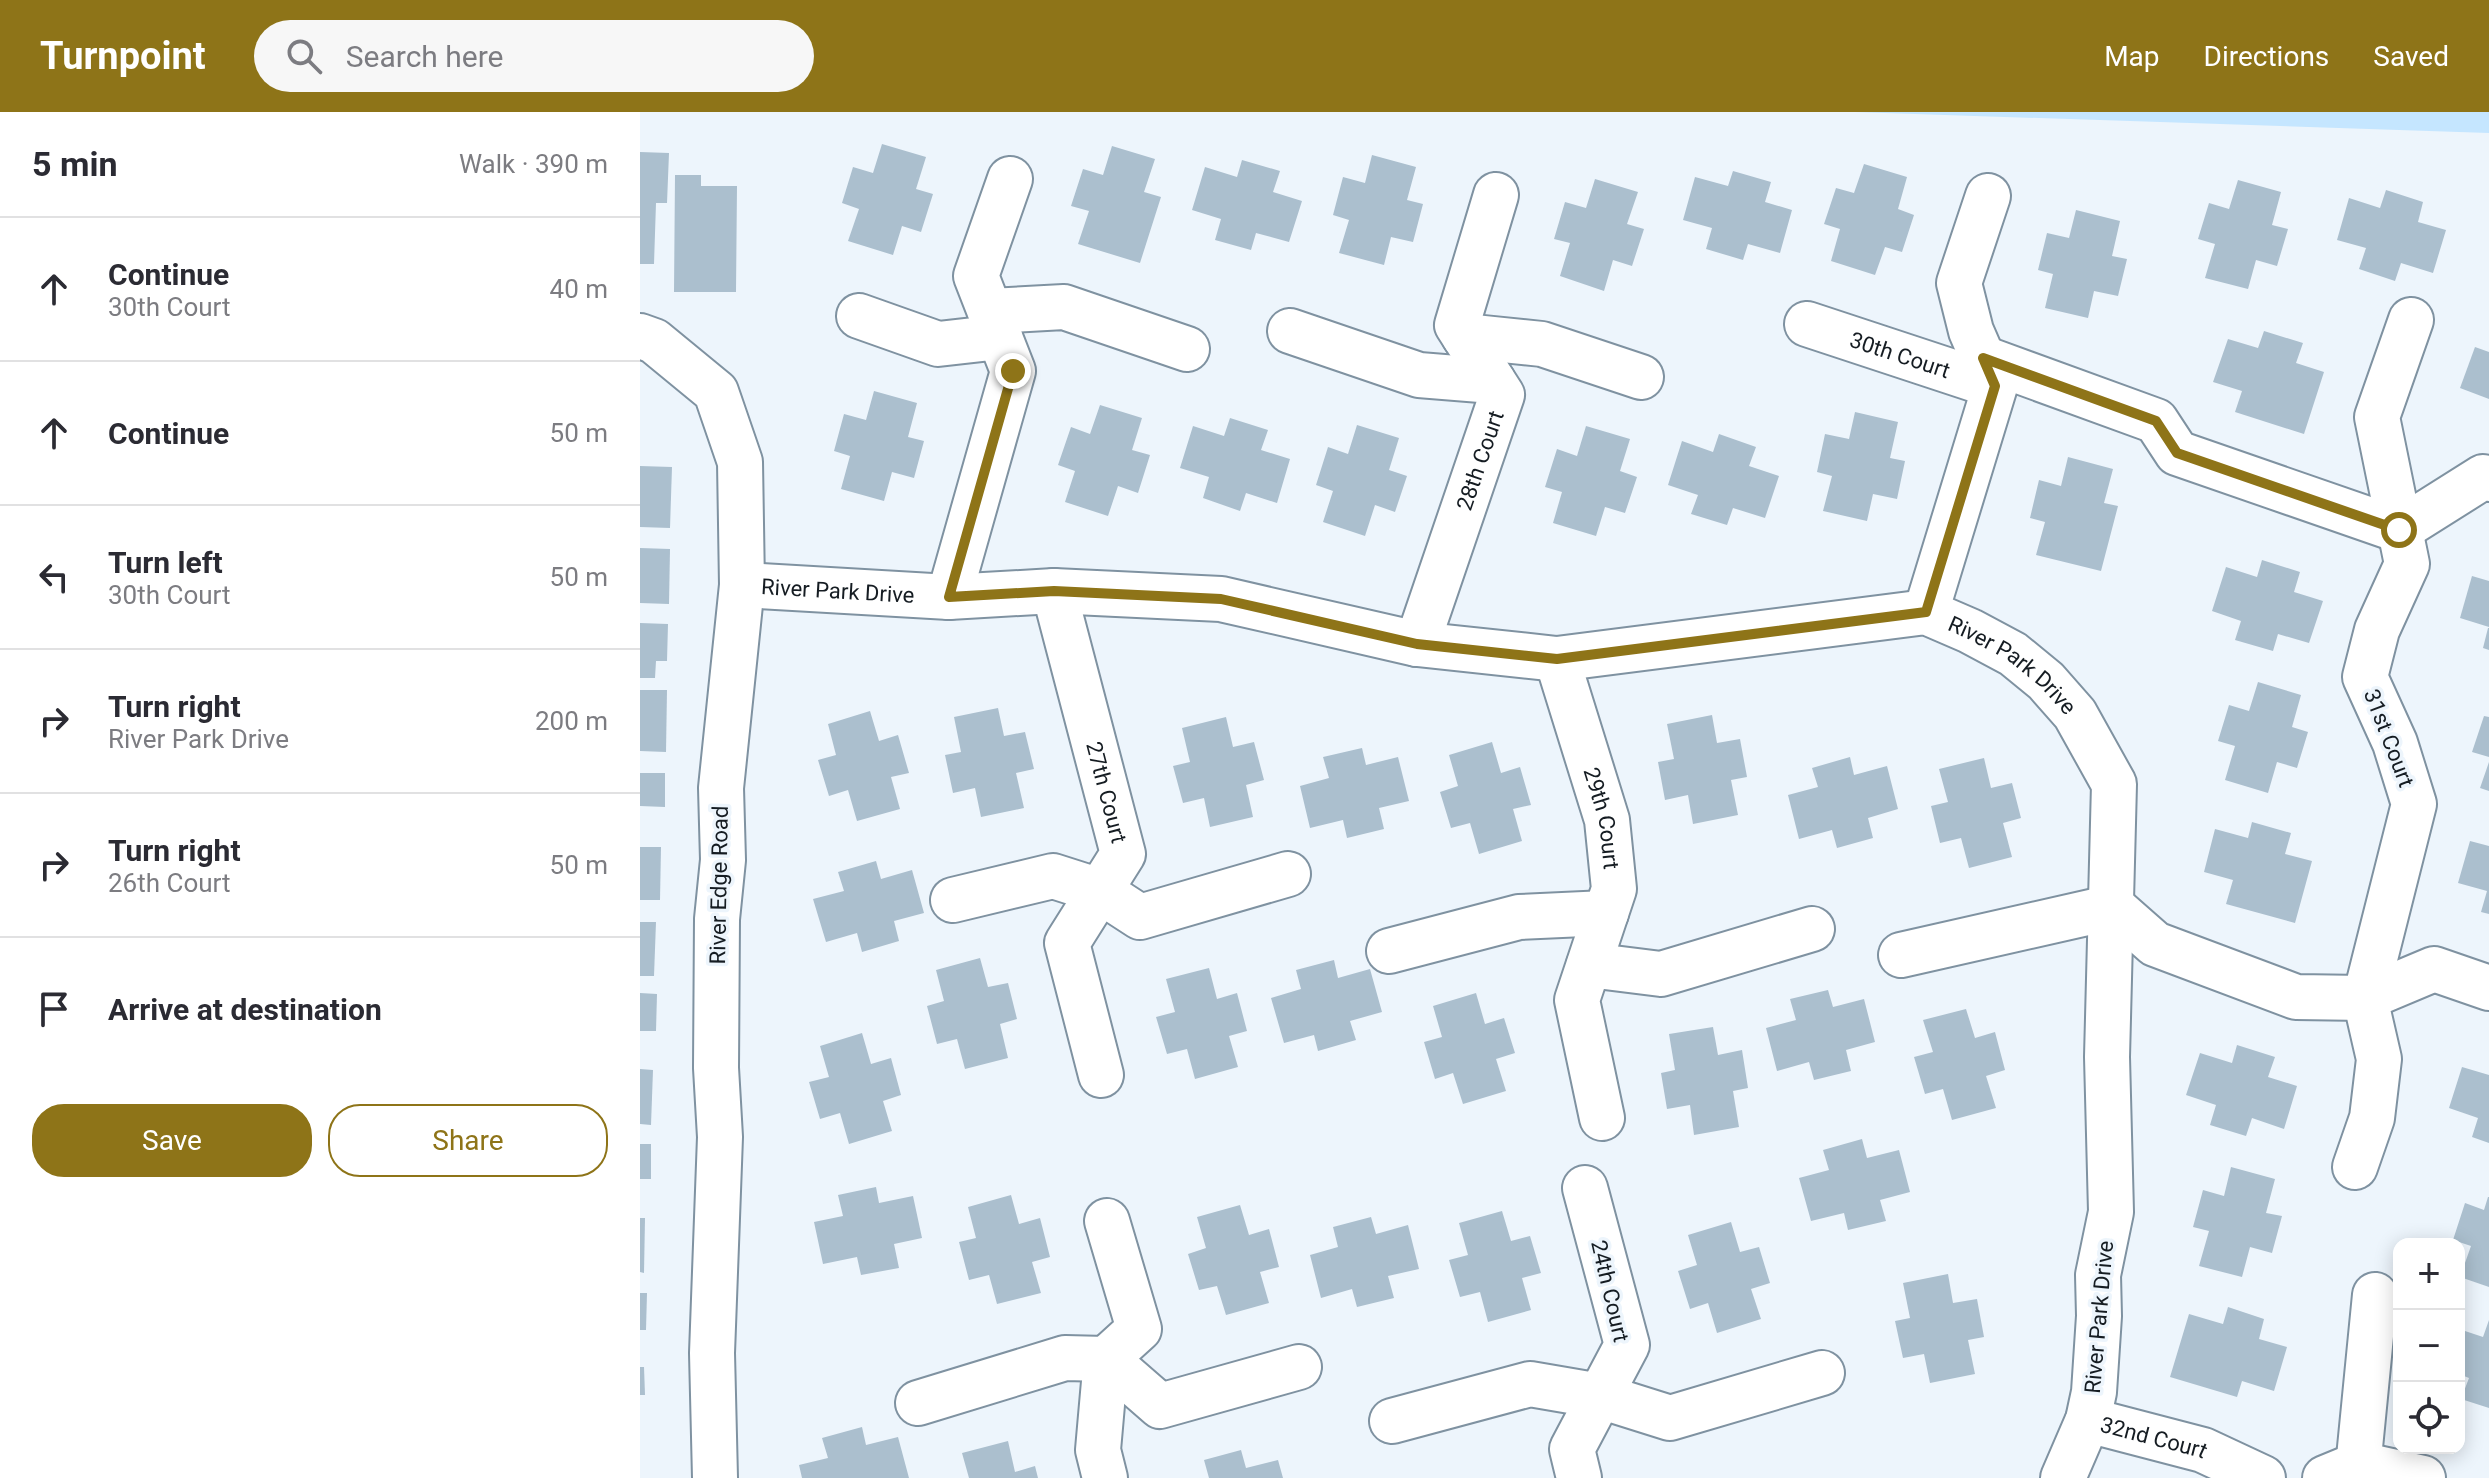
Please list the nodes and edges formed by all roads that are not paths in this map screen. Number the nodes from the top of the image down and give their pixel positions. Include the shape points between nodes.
1 (1010, 179) dead end
2 (1496, 195) dead end
3 (1988, 196) dead end
4 (859, 316) dead end
5 (2411, 320) dead end
6 (995, 324) junction
7 (1807, 324) dead end
8 (1290, 331) dead end
9 (640, 336) edge
10 (1464, 336) junction
11 (1187, 349) dead end
12 (1989, 372) junction
13 (1641, 377) dead end
14 (1493, 381) junction
15 (2489, 479) edge
16 (2399, 530) junction
17 (742, 585) junction
18 (1054, 591) junction
19 (949, 597) junction
20 (1926, 612) junction
21 (1417, 644) junction
22 (1557, 659) junction
23 (1288, 874) dead end
24 (1100, 891) junction
25 (953, 900) dead end
26 (2113, 907) junction
27 (1606, 913) junction
28 (1812, 929) dead end
29 (1389, 951) dead end
30 (1901, 955) dead end
31 (1589, 965) junction
32 (2489, 988) edge
33 (2365, 998) junction
34 (1101, 1075) dead end
35 (1602, 1118) dead end
36 (2355, 1167) dead end
37 (1585, 1188) dead end
38 (1107, 1221) dead end
39 (2375, 1295) dead end
40 (1106, 1359) junction
41 (1299, 1367) dead end
42 (1822, 1373) dead end
43 (1600, 1396) junction
44 (918, 1403) dead end
45 (2088, 1420) junction
46 (1392, 1421) dead end
47 (2347, 1473) edge
48 (715, 1478) edge
49 (1105, 1478) edge
50 (1579, 1478) edge
51 (2063, 1478) edge
52 (2263, 1478) edge
53 (2423, 1478) edge

1 - 6 street via 976,276
2 - 10 street via 1457,325
3 - 12 street via 1959,283
4 - 6 street via 938,344
5 - 16 street via 2377,417
6 - 11 street via 1064,307
6 - 19 street via 1013,371
7 - 12 street, 30th Court
8 - 14 street via 1419,375
9 - 17 street, River Edge Road via 654,341 716,392 740,462
10 - 13 street via 1542,344
10 - 14 street, 28th Court
12 - 16 street, 30th Court via 2156,421 2177,453
12 - 20 street
14 - 21 street, 28th Court via 1502,395
15 - 16 street via 2483,477
16 - 33 street, 31st Court via 2407,564 2377,630 2365,677 2395,743 2414,804
17 - 19 street, River Park Drive
17 - 48 street, River Edge Road via 721,788 723,860 717,919
18 - 19 street, River Park Drive
18 - 21 street, River Park Drive via 1221,599
18 - 24 street, 27th Court via 1123,854
20 - 22 street, River Park Drive
20 - 26 street, River Park Drive via 2013,654 2075,714 2114,784
21 - 22 street, River Park Drive
22 - 27 street, 29th Court via 1607,820 1614,889
23 - 24 street via 1140,917
24 - 25 street via 1053,876
24 - 34 street, 27th Court via 1067,943
26 - 30 street
26 - 33 street via 2155,944 2296,997
26 - 45 street, River Park Drive via 2107,1057 2111,1212 2098,1275
27 - 29 street via 1519,917
27 - 31 street, 29th Court
28 - 31 street via 1661,974
31 - 35 street, 29th Court via 1577,1000
32 - 33 street via 2434,969
33 - 36 street, 31st Court via 2379,1059 2372,1118
37 - 43 street, 24th Court via 1627,1345
38 - 40 street via 1139,1329
39 - 47 street
40 - 41 street via 1160,1406
40 - 44 street via 1065,1358
40 - 49 street via 1098,1450
42 - 43 street via 1670,1418
43 - 46 street via 1530,1384
43 - 50 street, 24th Court via 1572,1449
45 - 51 street, River Park Drive
45 - 52 street, 32nd Court via 2203,1450
47 - 53 street

